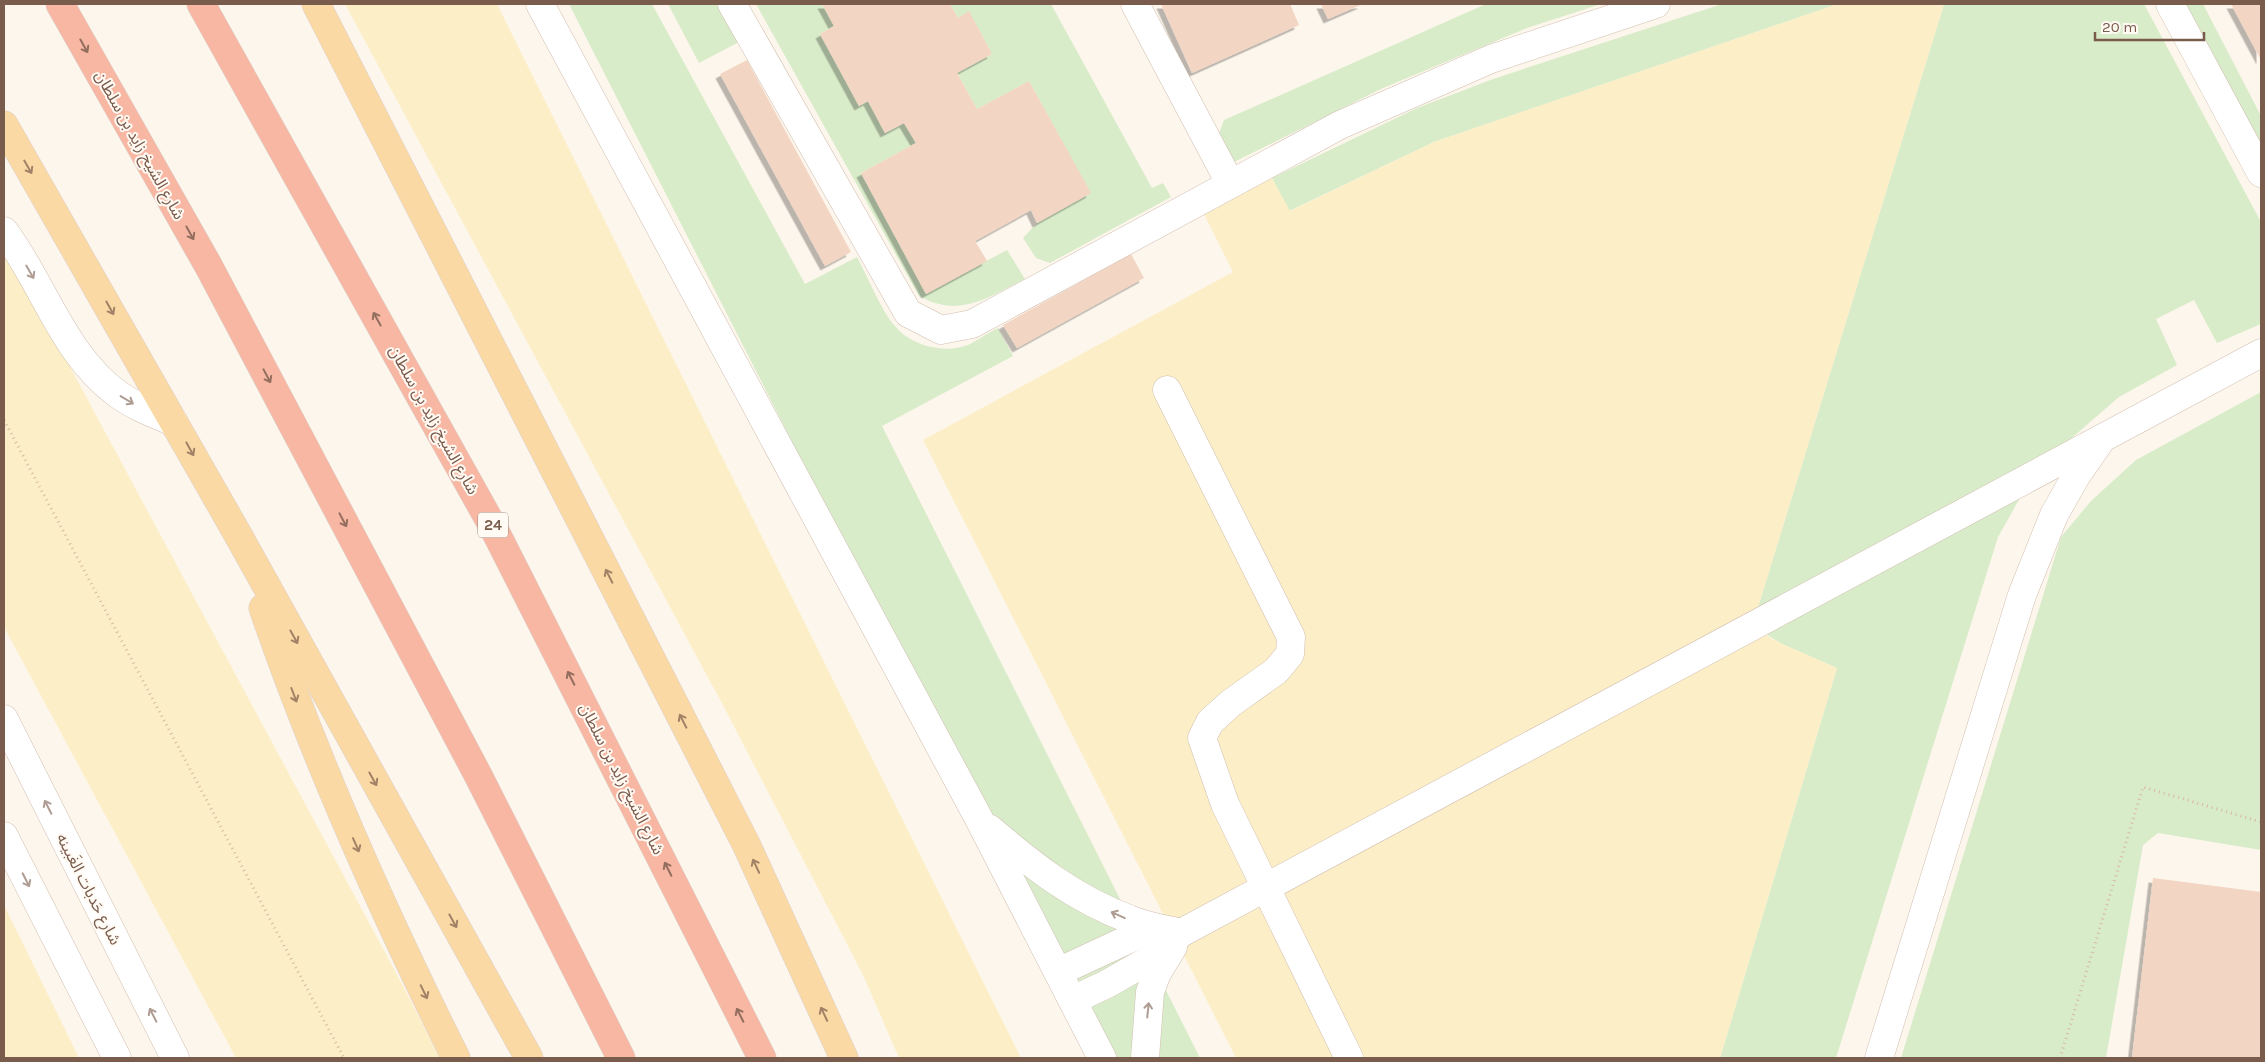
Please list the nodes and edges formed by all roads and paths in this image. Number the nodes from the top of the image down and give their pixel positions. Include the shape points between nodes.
1 (60, 4) edge
2 (201, 4) edge
3 (316, 4) edge
4 (540, 4) edge
5 (732, 4) edge
6 (1135, 4) edge
7 (1656, 4) edge
8 (2170, 4) edge
9 (4, 125) edge
10 (2261, 173) edge
11 (1230, 183) junction
12 (4, 231) edge
13 (2261, 353) edge
14 (1167, 390) dead end
15 (4, 420) edge
16 (174, 422) junction
17 (2101, 440) junction
18 (237, 533) junction
19 (4, 719) edge
20 (978, 818) junction
21 (2261, 822) edge
22 (4, 836) edge
23 (1266, 889) junction
24 (1181, 933) junction
25 (1058, 972) junction
26 (1073, 1000) junction
27 (116, 1058) edge
28 (175, 1058) edge
29 (344, 1058) edge
30 (456, 1058) edge
31 (529, 1058) edge
32 (621, 1058) edge
33 (762, 1058) edge
34 (844, 1058) edge
35 (1102, 1058) edge
36 (1145, 1058) edge
37 (1349, 1058) edge
38 (1879, 1058) edge
39 (2060, 1058) edge

1 -> 32 highway, شارع الشيخ زايد بن سلطان via 208,265 479,776
33 -> 2 highway, شارع الشيخ زايد بن سلطان / 24 via 492,525
34 -> 3 main road via 746,844
4 - 20 street
5 - 11 street via 908,313 941,330 972,324
6 - 11 street
7 - 11 street via 1491,59 1340,125
8 - 10 street
9 -> 16 main road
12 -> 16 street via 77,352 97,376 119,395
13 - 17 street
14 - 23 street via 1291,637 1290,654 1281,665 1210,722 1202,738 1225,804
15 - 29 path
16 -> 18 main road
17 - 23 street
17 - 38 street via 2054,515 2022,595
18 -> 30 main road via 282,664 333,793 389,920
18 -> 31 main road
28 -> 19 street, شارع حَدبات الغَبينه
24 -> 20 street via 1130,920 1062,887
20 - 25 street
21 - 39 path via 2144,787
22 -> 27 street
23 - 24 street
23 - 37 street
24 - 25 street via 1144,932
24 - 26 street via 1158,955
36 -> 24 street via 1150,992 1157,973
25 - 26 street
26 - 35 street

